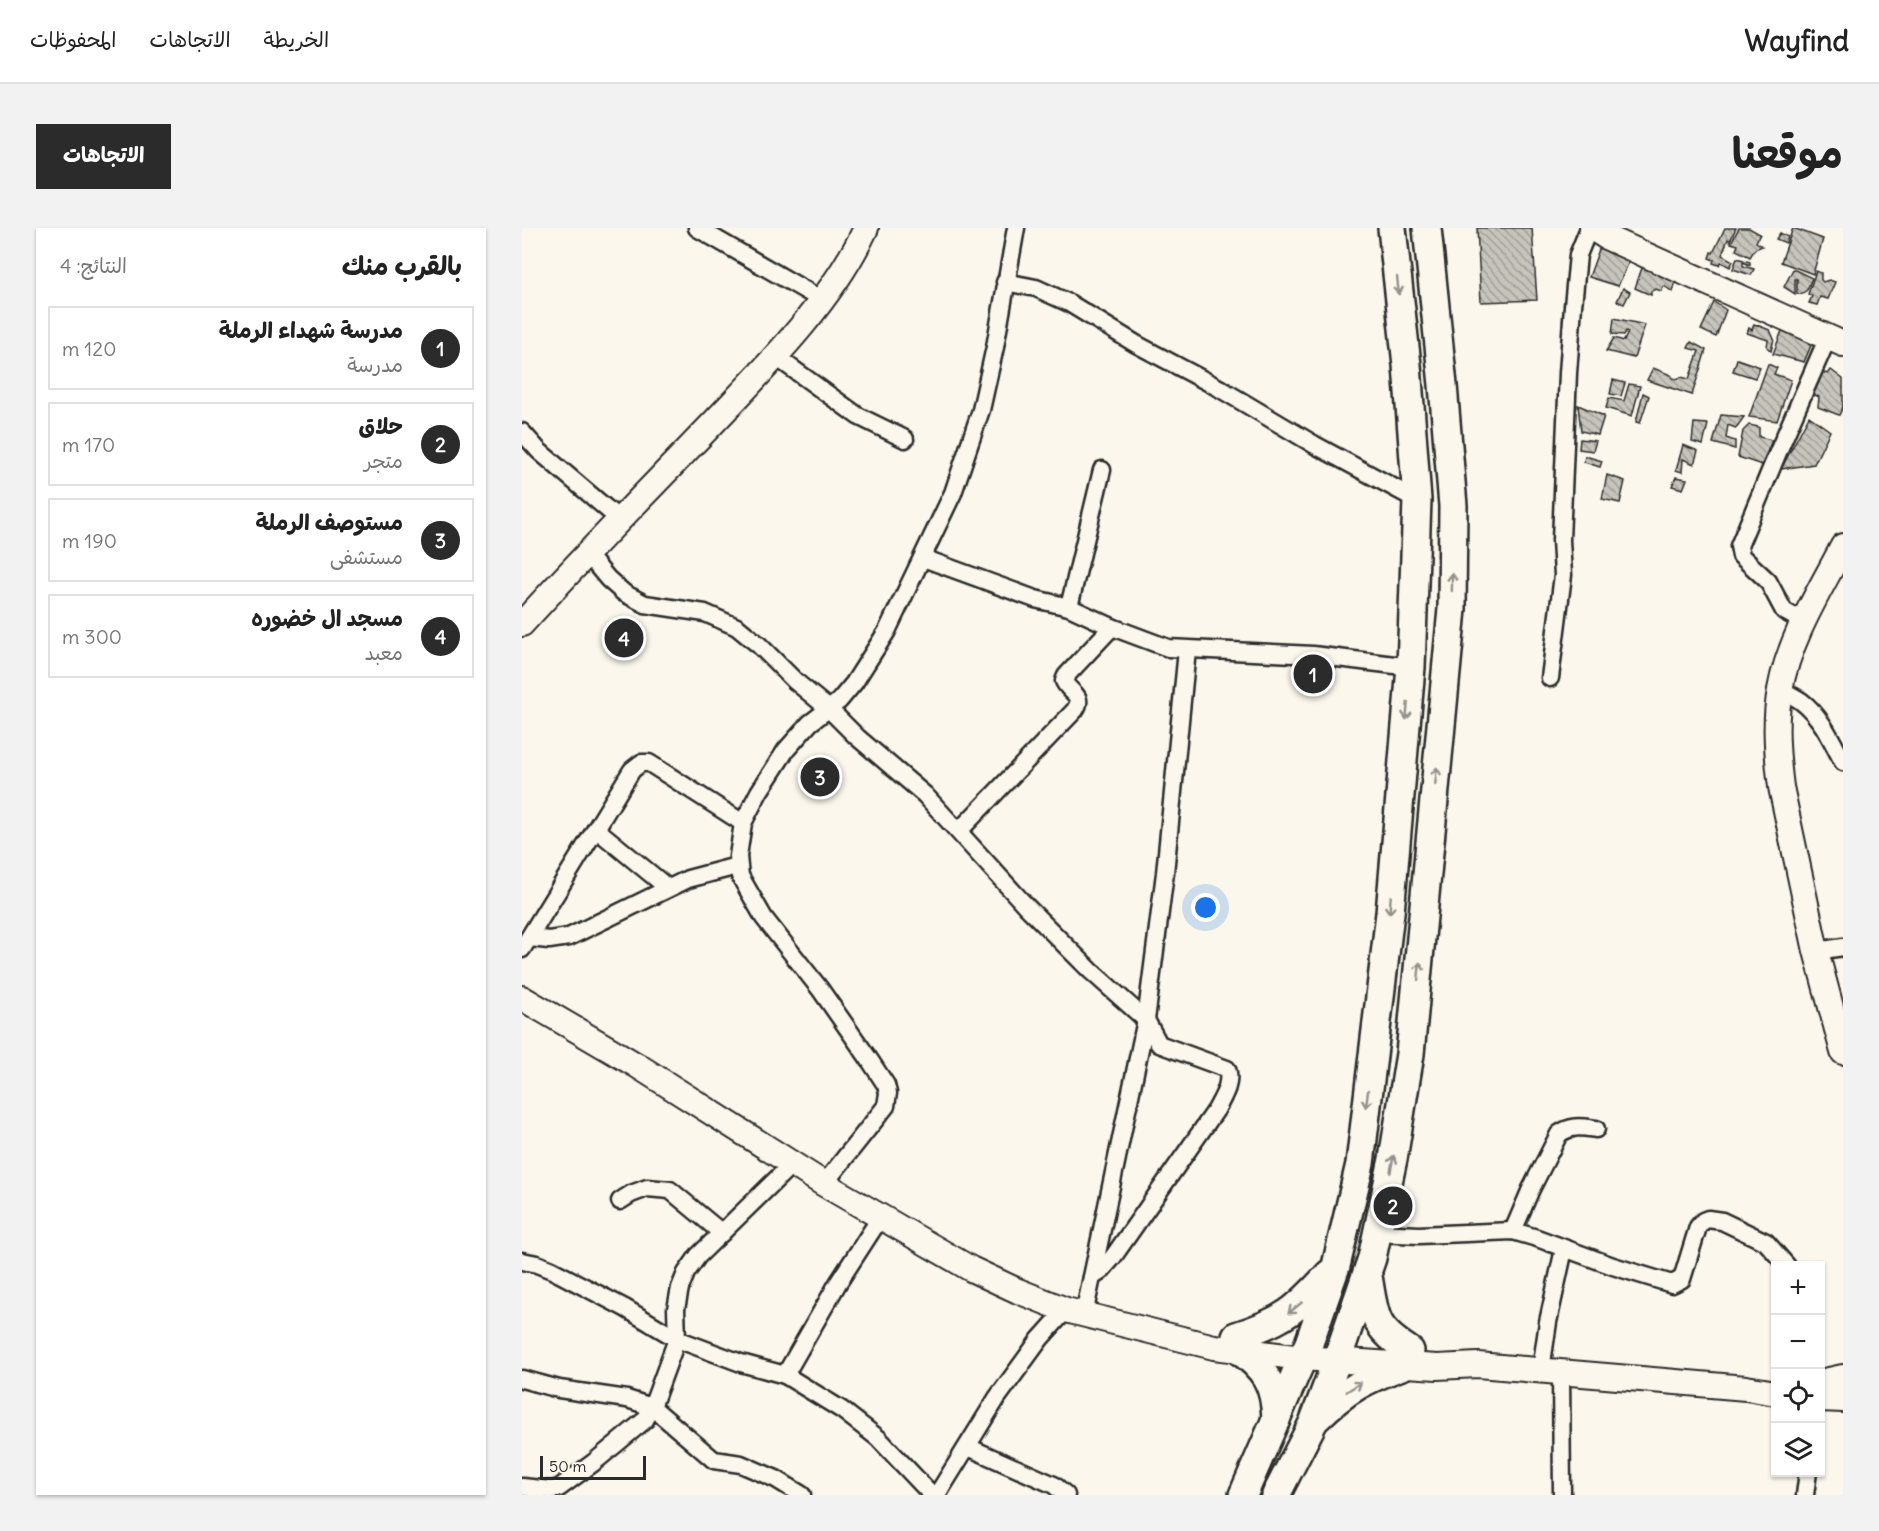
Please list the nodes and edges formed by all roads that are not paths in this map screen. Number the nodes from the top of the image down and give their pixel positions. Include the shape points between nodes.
1 (697, 228) edge
2 (866, 228) edge
3 (1016, 228) edge
4 (1392, 228) edge
5 (1427, 228) edge
6 (1591, 228) edge
7 (1005, 282) junction
8 (822, 300) junction
9 (1836, 340) edge
10 (775, 356) junction
11 (522, 432) edge
12 (905, 438) dead end
13 (1102, 470) dead end
14 (1417, 500) junction
15 (620, 520) junction
16 (1843, 546) edge
17 (588, 555) junction
18 (923, 558) junction
19 (1069, 607) junction
20 (1804, 622) junction
21 (522, 624) edge
22 (1112, 627) junction
23 (1187, 650) junction
24 (1411, 667) junction
25 (1550, 678) dead end
26 (1780, 689) junction
27 (829, 709) junction
28 (1843, 762) edge
29 (743, 823) junction
30 (596, 829) junction
31 (959, 831) junction
32 (737, 866) junction
33 (668, 888) junction
34 (525, 943) edge
35 (1843, 947) edge
36 (1816, 951) junction
37 (522, 998) edge
38 (1146, 1020) junction
39 (1843, 1052) edge
40 (1596, 1129) dead end
41 (792, 1164) junction
42 (824, 1184) junction
43 (620, 1201) dead end
44 (882, 1215) junction
45 (1513, 1231) junction
46 (722, 1233) junction
47 (1378, 1233) junction
48 (1564, 1249) junction
49 (522, 1261) edge
50 (1783, 1261) edge
51 (1336, 1266) junction
52 (1367, 1272) junction
53 (1092, 1277) junction
54 (1075, 1313) junction
55 (677, 1339) junction
56 (1237, 1343) junction
57 (1305, 1351) junction
58 (1340, 1353) junction
59 (1407, 1358) junction
60 (1551, 1371) junction
61 (784, 1376) junction
62 (1843, 1377) edge
63 (522, 1379) edge
64 (1825, 1381) edge
65 (1771, 1386) edge
66 (1746, 1388) junction
67 (1771, 1392) edge
68 (1825, 1399) edge
69 (1843, 1400) edge
70 (652, 1407) junction
71 (1276, 1422) junction
72 (1313, 1422) junction
73 (968, 1447) junction
74 (1807, 1477) edge
75 (522, 1487) edge
76 (800, 1495) edge
77 (932, 1495) edge
78 (937, 1495) edge
79 (1066, 1495) edge
80 (1243, 1495) edge
81 (1276, 1495) edge
82 (1562, 1495) edge
83 (1805, 1495) edge

1 - 8 street
2 - 8 street via 836,284
3 - 7 street
4 -> 14 main road
47 -> 5 main road via 1410,1054 1452,609 1453,506
6 - 9 street
6 - 25 street via 1578,255 1573,306 1561,540 1563,575
7 - 14 street via 1036,288 1069,303
7 - 18 street via 981,410 953,493
8 - 10 street
9 - 20 street via 1781,445 1739,546 1741,556 1768,581 1784,611
10 - 12 street via 858,416
10 - 15 street
11 - 15 street
13 - 19 street
14 - 24 main road
15 - 17 street
16 - 20 street
17 - 21 street
17 - 27 street via 624,593 645,604 705,613 737,627
18 - 19 street via 969,577
18 - 27 street via 882,640 854,683
19 - 22 street
20 - 26 street
22 - 23 street via 1168,648
22 - 31 street via 1066,676 1066,686 1077,694 1075,711
23 - 24 street via 1313,655
23 - 38 street
24 -> 51 main road via 1390,914 1360,1164
26 - 28 street via 1811,711
26 - 36 street via 1777,713 1781,787
27 - 29 street via 786,750
27 - 31 street
29 - 30 street via 644,762 632,770
29 - 32 street
30 - 33 street
30 - 34 street
31 - 38 street via 1034,914
32 - 33 street via 698,875
32 - 42 street via 764,918 820,989 886,1085 886,1106
33 - 34 street via 569,937
35 - 36 street
36 - 39 street
37 - 41 street
38 - 53 street
38 - 53 street via 1162,1047 1226,1068 1228,1086 1216,1110 1113,1257
40 - 45 street via 1576,1126 1559,1134
41 - 42 street
41 - 46 street
42 - 44 street
43 - 46 street via 647,1188 670,1190
44 - 54 street via 971,1269
44 - 61 street
45 - 47 street
45 - 48 street
46 - 55 street via 686,1273 676,1309
47 - 52 main road
48 - 50 street via 1672,1284 1682,1279 1698,1227 1708,1219 1722,1221 1766,1242
48 - 60 street via 1548,1322
49 - 55 street via 552,1270
51 -> 56 main road via 1301,1304
51 - 57 main road
52 - 58 main road
52 - 59 main road via 1382,1330
53 - 54 street
54 - 56 street via 1214,1347
54 - 73 street via 1020,1366
55 - 61 street
55 - 70 street
56 - 57 street
56 - 71 main road via 1268,1380
57 - 58 street
57 - 71 main road
58 - 59 street
58 - 72 main road
59 - 60 street via 1437,1367 1478,1365
72 -> 59 main road via 1361,1382
60 - 66 street
60 - 82 street
61 - 77 street via 842,1410 878,1438
62 - 64 street
63 - 70 street
65 - 66 street
66 - 67 street
68 - 69 street
70 - 75 street via 638,1428 559,1488
70 - 76 street via 714,1460 741,1464 776,1479
71 - 80 main road
72 - 81 main road
73 - 78 street
73 - 79 street via 1054,1485
74 - 83 street

